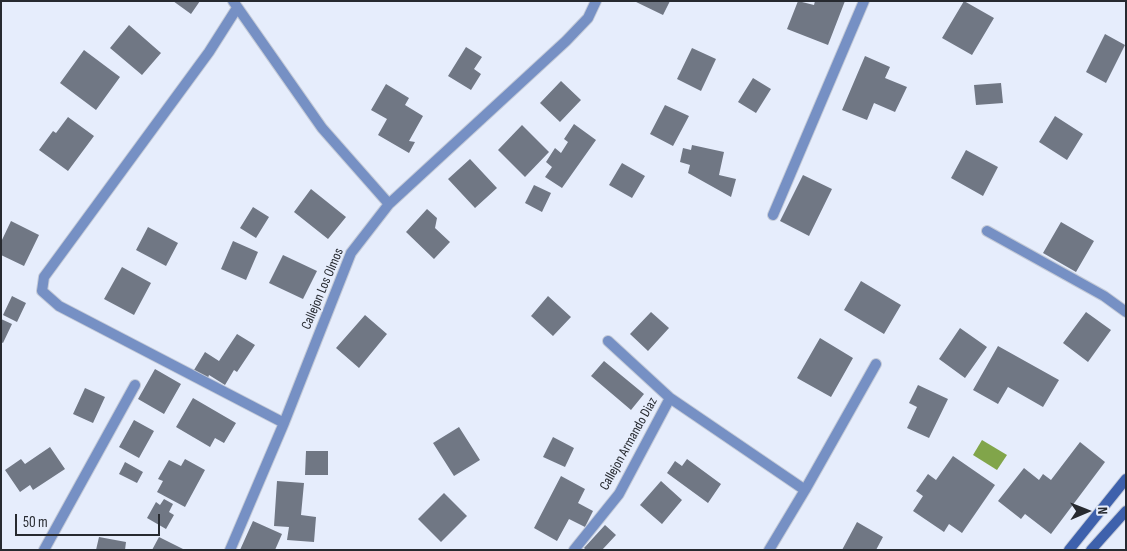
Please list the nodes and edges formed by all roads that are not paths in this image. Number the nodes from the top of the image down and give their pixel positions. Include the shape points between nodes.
1 (596, 1) edge
2 (864, 1) edge
3 (235, 5) edge
4 (389, 204) junction
5 (773, 215) dead end
6 (987, 231) dead end
7 (1126, 312) edge
8 (608, 341) dead end
9 (876, 364) dead end
10 (136, 384) dead end
11 (670, 398) junction
12 (284, 423) junction
13 (1126, 479) edge
14 (805, 490) junction
15 (1126, 510) edge
16 (44, 550) edge
17 (230, 550) edge
18 (574, 550) edge
19 (769, 550) edge
20 (1069, 550) edge
21 (1091, 550) edge

1 - 4 street, Callejon Los Olmos via 588,18 566,42
2 - 5 street
3 - 4 street via 322,128
3 - 12 street via 209,52 44,277 42,291 60,306
4 - 12 street, Callejon Los Olmos via 351,253
6 - 7 street via 1104,296
8 - 11 street
9 - 14 street
10 - 16 street
11 - 14 street
11 - 18 street, Callejon Armando Diaz via 619,494
12 - 17 street, Callejon Los Olmos
13 - 20 main road
14 - 19 street
15 - 21 main road

